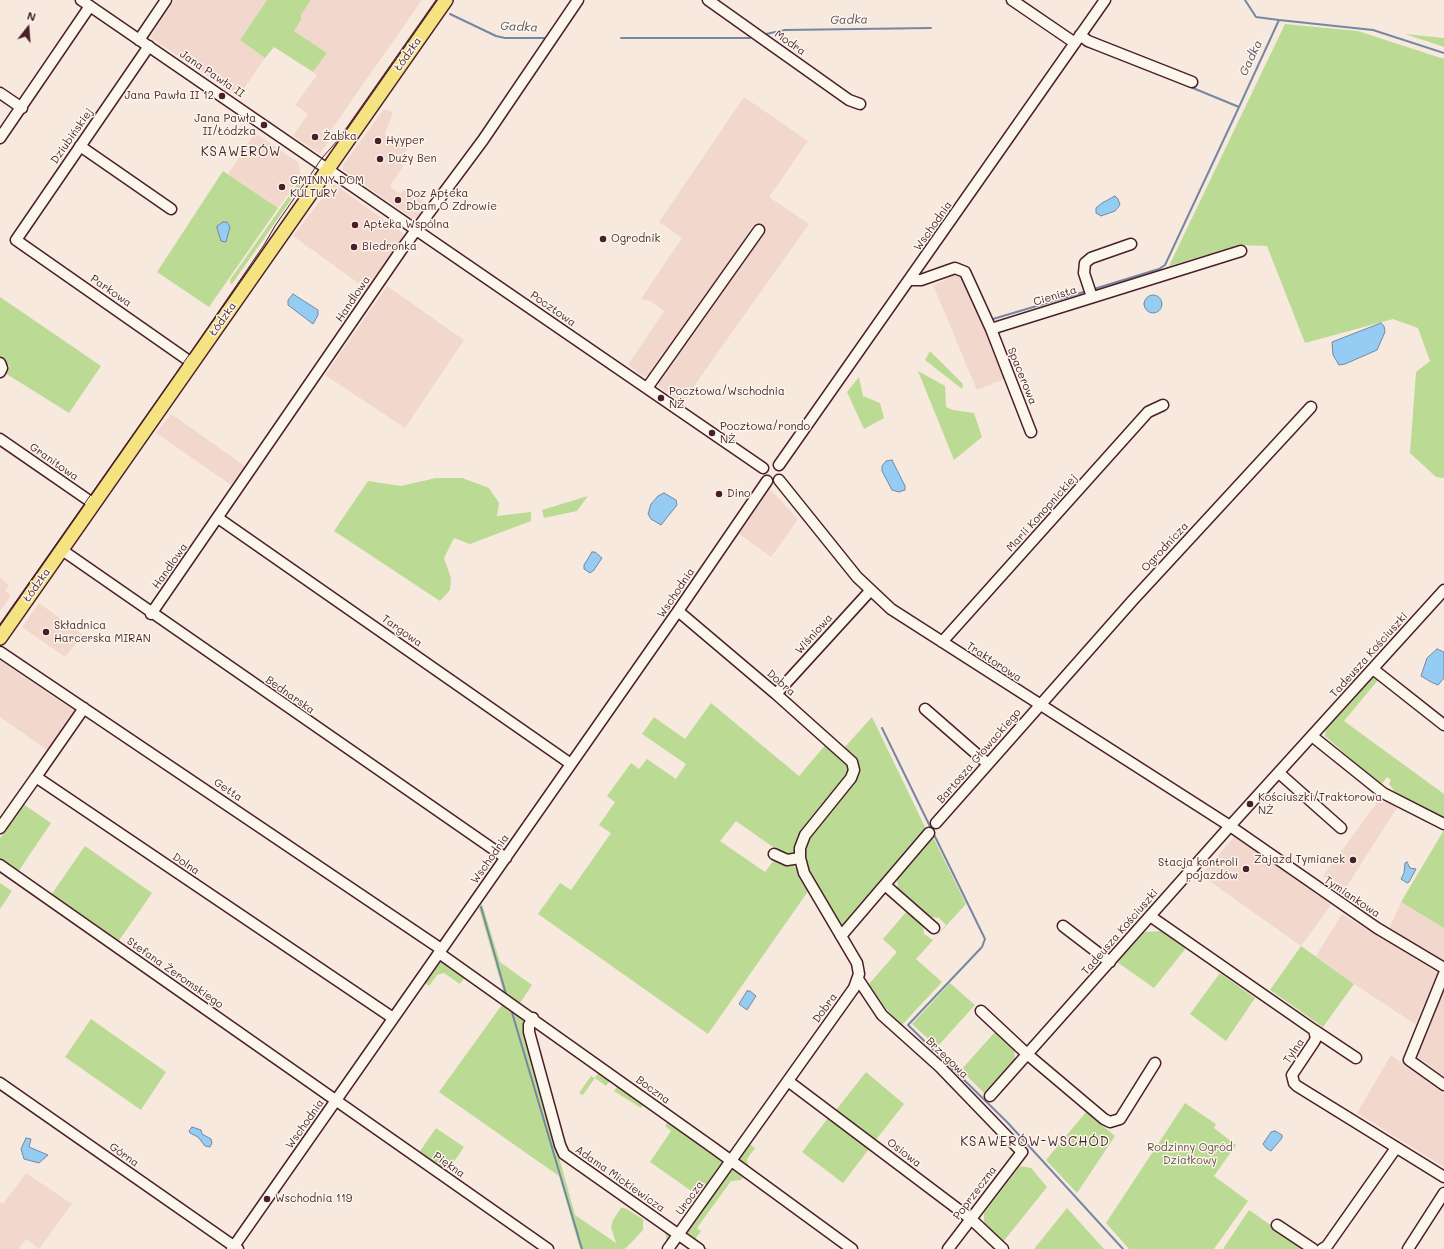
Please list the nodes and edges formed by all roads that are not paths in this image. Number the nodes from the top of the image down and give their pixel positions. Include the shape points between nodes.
1 (81, 0) edge
2 (166, 0) edge
3 (446, 0) edge
4 (578, 0) edge
5 (708, 0) edge
6 (1012, 0) edge
7 (1105, 0) edge
8 (90, 6) junction
9 (1077, 39) junction
10 (140, 40) junction
11 (149, 46) junction
12 (1192, 82) dead end
13 (0, 93) edge
14 (860, 104) dead end
15 (22, 108) junction
16 (0, 138) edge
17 (80, 146) junction
18 (328, 169) junction
19 (171, 209) dead end
20 (416, 229) junction
21 (759, 230) dead end
22 (16, 240) joint
23 (1131, 244) dead end
24 (1241, 251) dead end
25 (911, 280) junction
26 (1092, 297) junction
27 (991, 329) junction
28 (192, 362) junction
29 (0, 363) edge
30 (0, 372) edge
31 (647, 388) junction
32 (1163, 405) dead end
33 (1311, 407) dead end
34 (1031, 432) dead end
35 (0, 439) edge
36 (779, 466) junction
37 (764, 468) junction
38 (779, 480) junction
39 (767, 481) junction
40 (94, 504) junction
41 (218, 518) junction
42 (62, 550) junction
43 (1444, 590) edge
44 (870, 591) junction
45 (678, 611) junction
46 (151, 614) junction
47 (0, 638) edge
48 (942, 642) junction
49 (0, 652) edge
50 (1373, 669) junction
51 (776, 694) junction
52 (1040, 705) junction
53 (84, 708) junction
54 (925, 709) dead end
55 (1444, 724) edge
56 (1312, 736) junction
57 (571, 764) junction
58 (988, 764) junction
59 (1279, 772) junction
60 (36, 777) junction
61 (936, 823) dead end
62 (1444, 824) edge
63 (1230, 826) junction
64 (0, 828) edge
65 (1341, 828) dead end
66 (929, 833) dead end
67 (774, 854) dead end
68 (506, 858) junction
69 (800, 858) junction
70 (0, 865) edge
71 (885, 885) junction
72 (1150, 916) junction
73 (1063, 926) dead end
74 (934, 928) dead end
75 (841, 936) junction
76 (440, 951) junction
77 (1110, 962) junction
78 (1444, 968) edge
79 (1444, 974) edge
80 (858, 979) junction
81 (981, 1011) dead end
82 (393, 1018) junction
83 (533, 1018) junction
84 (1314, 1030) junction
85 (1027, 1054) junction
86 (1356, 1058) dead end
87 (1155, 1063) dead end
88 (788, 1081) junction
89 (0, 1083) edge
90 (1444, 1085) edge
91 (990, 1096) dead end
92 (336, 1100) junction
93 (1396, 1148) junction
94 (1022, 1152) joint
95 (732, 1161) junction
96 (1444, 1177) edge
97 (1444, 1193) edge
98 (971, 1219) junction
99 (1277, 1225) dead end
100 (678, 1234) junction
101 (235, 1248) edge
102 (548, 1249) edge
103 (668, 1249) edge
104 (699, 1249) edge
105 (852, 1249) edge
106 (948, 1249) edge
107 (1004, 1249) edge
108 (1312, 1249) edge
109 (1322, 1249) edge
110 (1408, 1249) edge

1 - 8 street, Jana Pawła II
2 - 10 street
3 - 18 main road, Łódzka
4 - 20 street, Handlowa via 483,140
5 - 14 street, Modra via 849,100
6 - 9 street
7 - 9 street, Wschodnia
8 - 10 street, Jana Pawła II
8 - 15 street
9 - 12 street
9 - 25 street, Wschodnia
10 - 11 street, Jana Pawła II
11 - 17 street, Dziubińskiej
11 - 18 street, Jana Pawła II
13 - 15 street
15 - 16 street
17 - 19 street
17 - 22 street, Dziubińskiej
18 - 20 street, Pocztowa
18 - 28 main road, Łódzka
20 - 31 street, Pocztowa
20 - 41 street, Handlowa
21 - 31 street
22 - 28 street, Parkowa
23 - 26 street via 1091,258 1085,263 1084,273
24 - 26 street, Cienista
25 - 27 street via 921,280 955,268 962,270 967,275
25 - 36 street, Wschodnia
26 - 27 street, Cienista
27 - 34 street, Spacerowa
28 - 40 main road, Łódzka
29 - 30 street
31 - 37 street, Pocztowa
32 - 48 street, Marii Konopnickiej via 1148,412
33 - 52 street, Ogrodnicza via 1138,594
35 - 40 street, Granitowa
36 - 37 street via 770,463
36 - 38 street via 782,472
37 - 39 street via 763,475
38 - 39 street via 773,483
38 - 44 street, Traktorowa
39 - 45 street, Wschodnia
40 - 42 main road, Łódzka
41 - 46 street, Handlowa
41 - 57 street, Targowa
42 - 46 street, Bednarska
42 - 47 main road, Łódzka
43 - 50 street, Tadeusza Kościuszki
44 - 48 street, Traktorowa via 897,613
44 - 51 street, Wiśniowa
45 - 51 street, Dobra
45 - 57 street, Wschodnia
46 - 68 street, Bednarska
48 - 52 street, Traktorowa
49 - 53 street, Getta
50 - 55 street
50 - 56 street, Tadeusza Kościuszki
51 - 69 street, Dobra via 850,758 854,767 846,787 805,835 800,848
52 - 58 street, Bartosza Głowackiego
52 - 63 street, Traktorowa
53 - 60 street
53 - 76 street, Getta
54 - 58 street
56 - 59 street, Tadeusza Kościuszki
56 - 62 street via 1383,793
57 - 68 street, Wschodnia
58 - 61 street, Bartosza Głowackiego
59 - 63 street, Tadeusza Kościuszki
59 - 65 street
60 - 64 street
60 - 82 street, Dolna
63 - 72 street, Tadeusza Kościuszki
63 - 78 street, Tymiankowa via 1332,899
66 - 71 street
67 - 69 street via 787,860
68 - 76 street, Wschodnia
69 - 75 street, Dobra via 804,873
70 - 92 street, Stefana Żeromskiego
71 - 74 street
71 - 75 street
72 - 77 street, Tadeusza Kościuszki
72 - 84 street, Tylna
73 - 77 street
75 - 80 street, Dobra via 857,963
76 - 82 street, Wschodnia
76 - 83 street, Boczna
77 - 85 street, Tadeusza Kościuszki
79 - 90 street via 1409,1060
80 - 88 street, Dobra
80 - 94 street, Brzegowa via 882,1015 940,1068
81 - 85 street
82 - 92 street, Wschodnia
83 - 95 street, Boczna
83 - 100 street, Adama Mickiewicza via 529,1032 563,1152
84 - 86 street
84 - 93 street, Tylna via 1316,1038 1293,1072 1294,1083
85 - 87 street via 1104,1119 1112,1122 1120,1119
85 - 91 street, Tadeusza Kościuszki
88 - 95 street, Dobra
88 - 98 street, Osiowa
89 - 101 street, Górna
92 - 101 street, Wschodnia
92 - 102 street, Piękna
93 - 96 street, Tylna
93 - 109 street via 1327,1246
94 - 98 street, Poprzeczna
95 - 100 street, Urocza
95 - 105 street, Boczna
97 - 110 street
98 - 106 street, Poprzeczna
98 - 107 street, Osiowa
99 - 108 street
100 - 103 street, Urocza
100 - 104 street, Adama Mickiewicza

